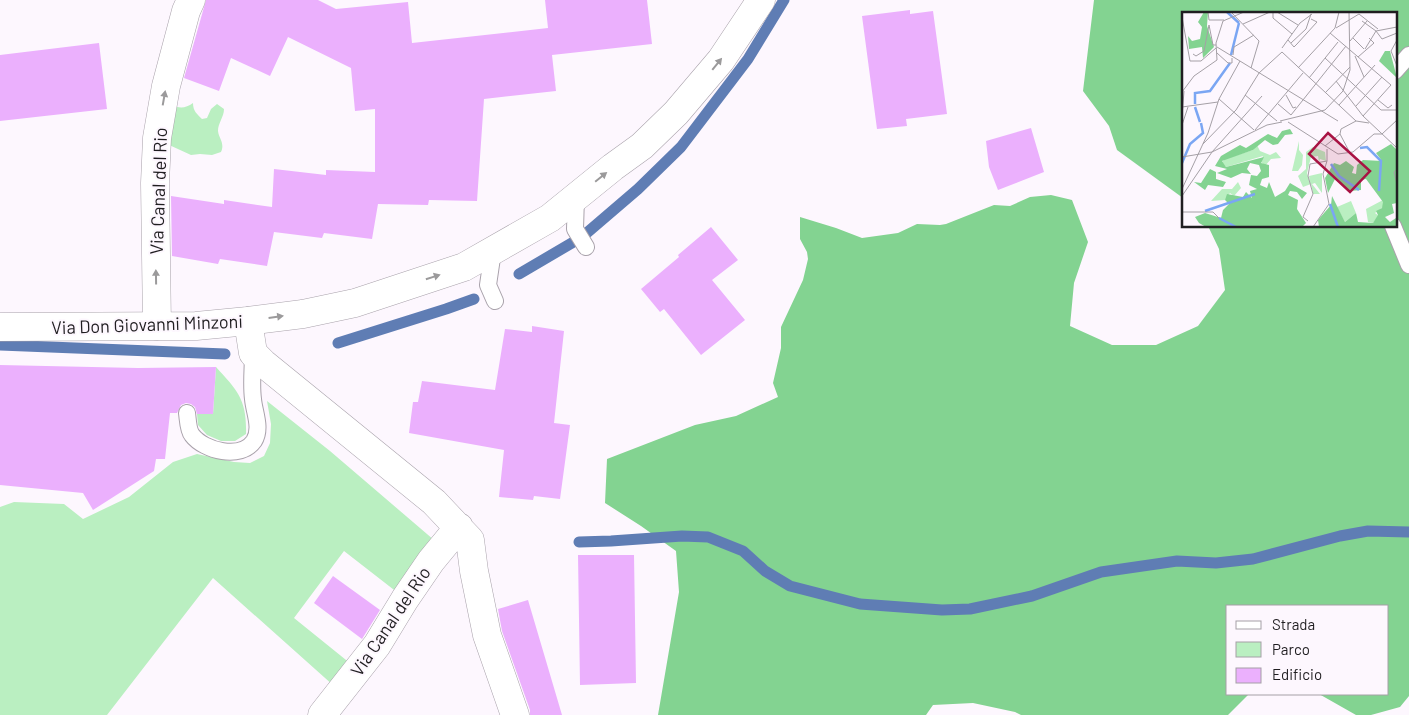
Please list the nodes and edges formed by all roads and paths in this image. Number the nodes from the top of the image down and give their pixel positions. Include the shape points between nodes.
1 (191, 0) edge
2 (760, 0) edge
3 (1409, 54) edge
4 (1396, 70) edge
5 (576, 197) junction
6 (1394, 228) edge
7 (586, 247) dead end
8 (493, 251) junction
9 (1409, 264) edge
10 (495, 301) dead end
11 (248, 321) junction
12 (157, 326) junction
13 (0, 327) edge
14 (258, 358) junction
15 (187, 413) dead end
16 (459, 528) junction
17 (322, 715) edge
18 (516, 715) edge

12 -> 1 street, Via Canal del Rio via 157,138 166,86
5 -> 2 street, Via Don Giovanni Minzoni via 642,146 676,113 721,60
3 - 4 lane
5 - 7 lane via 574,229
5 - 8 street, Via Don Giovanni Minzoni via 550,218
6 - 9 lane
8 - 10 lane via 488,285
11 -> 8 street, Via Don Giovanni Minzoni via 355,303 464,267
11 - 12 street, Via Don Giovanni Minzoni
11 - 14 street
12 - 13 street, Via Don Giovanni Minzoni
14 - 15 lane, Via Don Giovanni Minzoni via 253,400 256,434 254,441 245,449 220,452 198,442 191,434
14 - 16 street via 434,502
16 - 17 street, Via Canal del Rio via 432,560 377,645
16 - 18 street via 470,540 487,635

